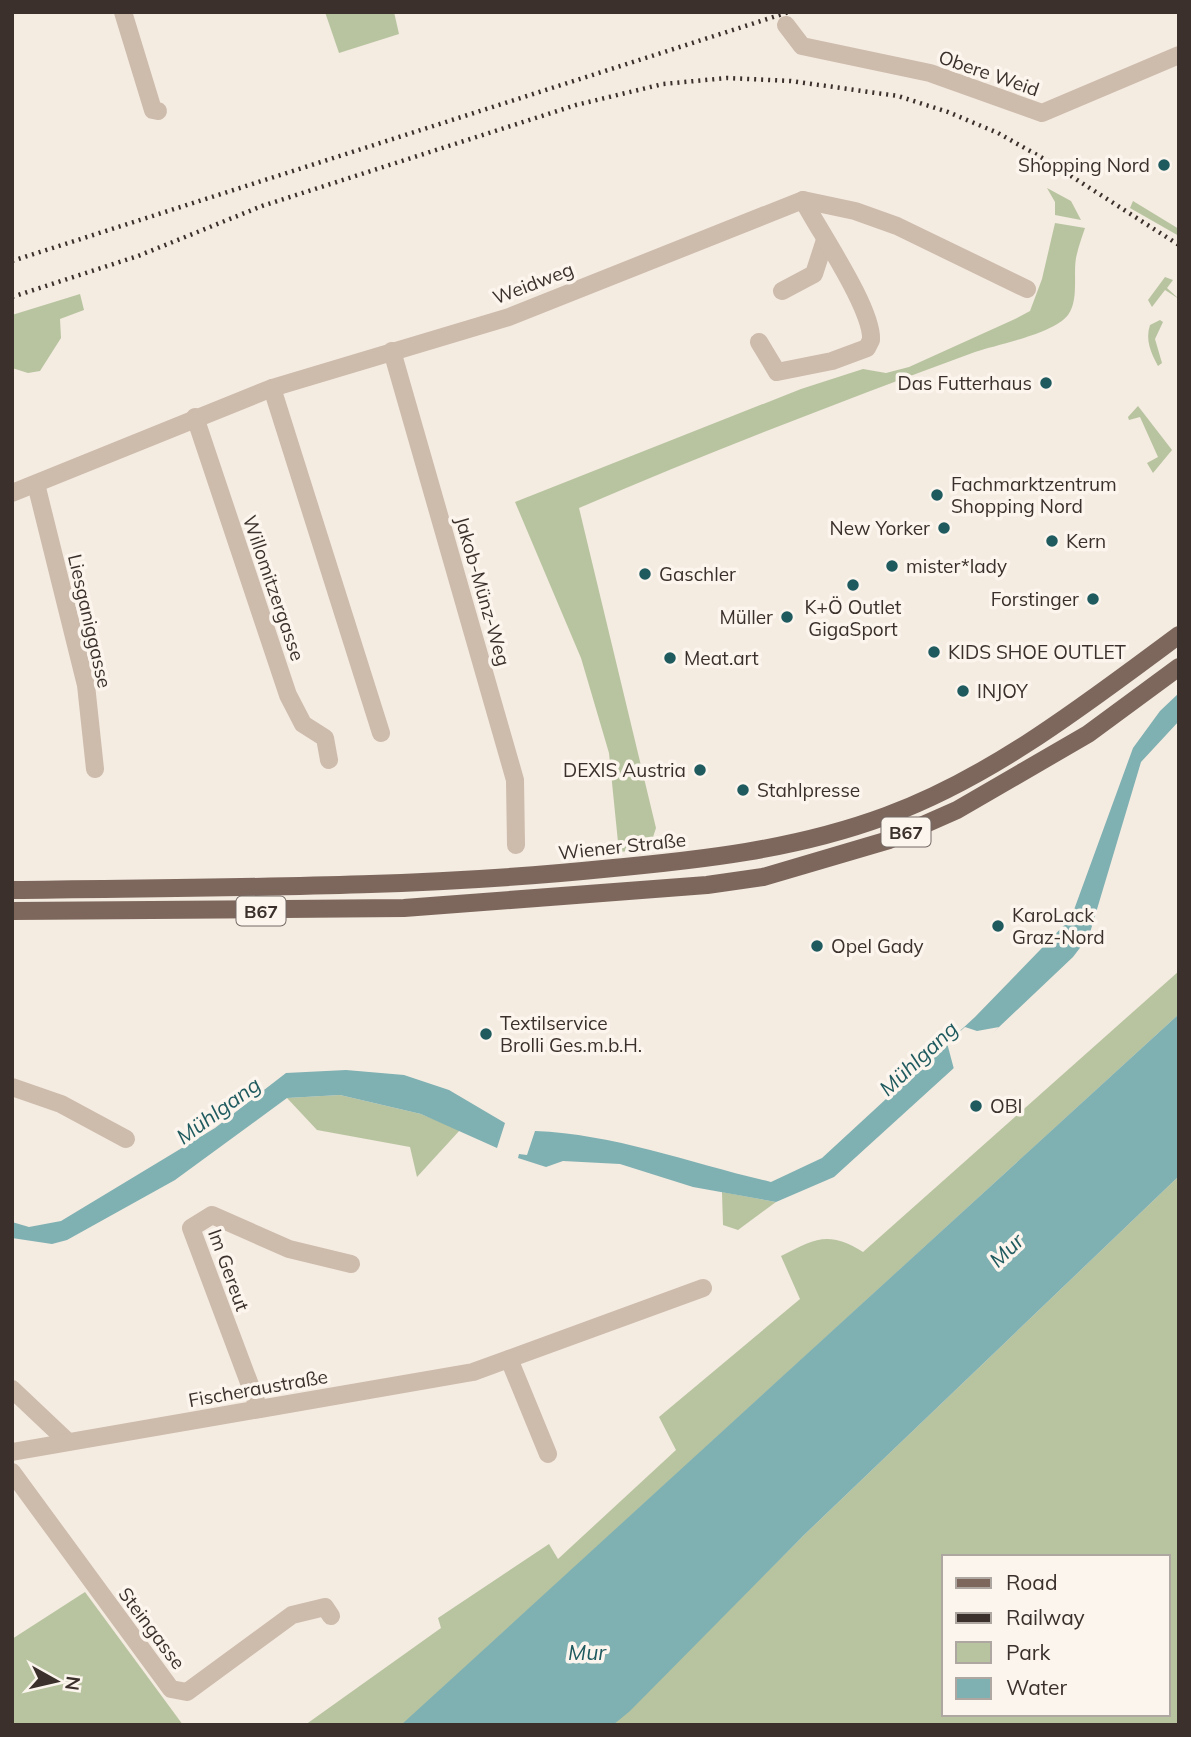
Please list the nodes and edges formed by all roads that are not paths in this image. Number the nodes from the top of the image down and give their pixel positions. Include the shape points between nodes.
1 (123, 12) edge
2 (786, 25) dead end
3 (1179, 55) edge
4 (158, 111) dead end
5 (803, 200) junction
6 (825, 240) junction
7 (1027, 289) dead end
8 (782, 292) dead end
9 (759, 342) dead end
10 (392, 351) junction
11 (272, 388) junction
12 (195, 417) junction
13 (36, 484) junction
14 (12, 493) edge
15 (1179, 635) edge
16 (1179, 667) edge
17 (381, 733) dead end
18 (329, 760) dead end
19 (95, 769) dead end
20 (516, 845) dead end
21 (12, 890) edge
22 (12, 911) edge
23 (12, 1087) edge
24 (126, 1139) dead end
25 (351, 1264) dead end
26 (703, 1288) dead end
27 (509, 1359) junction
28 (12, 1389) edge
29 (259, 1409) junction
30 (67, 1441) junction
31 (12, 1452) edge
32 (548, 1454) dead end
33 (12, 1472) edge
34 (331, 1616) dead end

1 - 4 street via 153,110
2 - 3 street, Obere Weid via 802,46 930,73 1042,113
5 - 6 street
5 - 7 street via 897,226
5 - 10 street, Weidweg via 509,317
6 - 8 street via 814,274
6 - 9 street via 840,259 872,335 870,345 832,361 777,372
10 - 11 street, Weidweg
10 - 20 street, Jakob-Münz-Weg via 515,780
11 - 12 street, Weidweg
11 - 17 street
12 - 13 street, Weidweg
12 - 18 street, Willomitzergasse via 288,695 303,724 325,738
13 - 14 street, Weidweg
13 - 19 street, Liesganiggasse via 86,685
15 - 21 main road, Wiener Straße / B67 via 1057,725 948,788 888,815 795,843 704,859 506,879
16 - 22 main road, B67 via 1088,734 957,810 889,840 763,877 404,908
23 - 24 street via 61,1104
25 - 29 street, Im Gereut via 289,1250 212,1215 191,1228
26 - 27 street, Fischeraustraße
27 - 29 street, Fischeraustraße via 473,1372
27 - 32 street
28 - 30 street
29 - 30 street, Fischeraustraße
30 - 31 street, Fischeraustraße
33 - 34 street, Steingasse via 171,1689 187,1692 292,1615 325,1607

